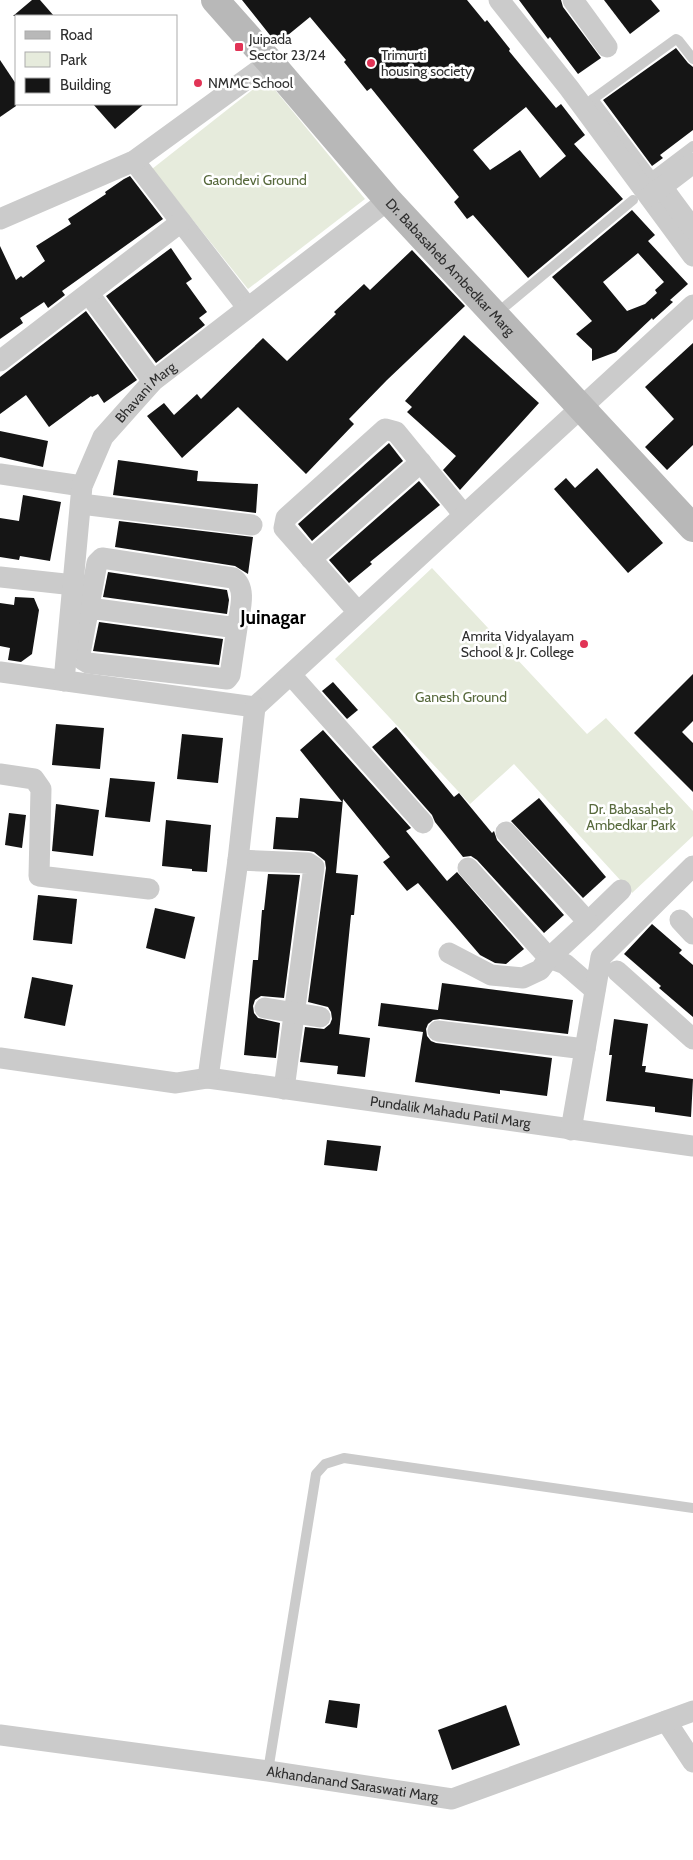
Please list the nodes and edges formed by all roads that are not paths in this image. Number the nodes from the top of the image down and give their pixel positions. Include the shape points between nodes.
1 (214, 0) edge
2 (499, 0) edge
3 (573, 0) edge
4 (608, 47) dead end
5 (693, 59) edge
6 (270, 62) junction
7 (588, 103) junction
8 (693, 146) edge
9 (134, 161) junction
10 (693, 164) edge
11 (648, 189) junction
12 (388, 200) junction
13 (0, 219) edge
14 (181, 222) junction
15 (693, 229) edge
16 (693, 256) edge
17 (88, 294) junction
18 (693, 305) edge
19 (248, 307) junction
20 (496, 314) junction
21 (0, 361) edge
22 (153, 381) junction
23 (581, 406) junction
24 (421, 462) junction
25 (0, 474) edge
26 (82, 495) junction
27 (464, 515) junction
28 (252, 525) dead end
29 (693, 528) edge
30 (311, 559) junction
31 (0, 577) edge
32 (78, 599) junction
33 (358, 612) junction
34 (236, 628) junction
35 (0, 672) edge
36 (291, 674) junction
37 (64, 681) junction
38 (256, 707) junction
39 (0, 774) edge
40 (423, 823) dead end
41 (506, 832) dead end
42 (238, 860) junction
43 (693, 866) edge
44 (468, 868) dead end
45 (150, 890) dead end
46 (621, 890) dead end
47 (588, 922) junction
48 (449, 953) dead end
49 (549, 958) junction
50 (617, 971) dead end
51 (595, 990) junction
52 (265, 1008) dead end
53 (294, 1013) junction
54 (320, 1017) dead end
55 (438, 1031) dead end
56 (693, 1039) edge
57 (585, 1049) junction
58 (0, 1058) edge
59 (208, 1078) junction
60 (284, 1089) junction
61 (571, 1130) junction
62 (693, 1146) edge
63 (693, 1508) edge
64 (693, 1711) edge
65 (666, 1721) junction
66 (0, 1735) edge
67 (693, 1762) edge
68 (268, 1771) junction

1 - 6 main road, Dr. Babasaheb Ambedkar Marg
2 - 7 street
3 - 4 street
5 - 7 lane via 676,39
6 - 9 street
6 - 12 main road, Dr. Babasaheb Ambedkar Marg
7 - 11 street
8 - 11 lane
9 - 13 street
9 - 14 street
10 - 11 street
11 - 15 street
11 - 16 street
11 - 20 lane
12 - 19 street, Bhavani Marg
12 - 20 main road, Dr. Babasaheb Ambedkar Marg
14 - 17 street
14 - 19 street
17 - 21 street
17 - 22 street
18 - 23 street
19 - 22 street, Bhavani Marg
20 - 23 main road, Dr. Babasaheb Ambedkar Marg
22 - 26 street, Bhavani Marg via 103,437
23 - 27 street
23 - 29 main road, Dr. Babasaheb Ambedkar Marg
24 - 27 street
24 - 30 street
24 - 30 street via 396,432 385,429 286,518 284,528
25 - 26 street
26 - 28 street
26 - 32 street, Bhavani Marg
27 - 33 street
30 - 33 street
31 - 32 street
32 - 34 street
32 - 34 street via 102,558 233,578 238,581 242,592
32 - 34 street via 80,654 88,663 227,679
32 - 37 street, Bhavani Marg
33 - 36 street
35 - 37 street
36 - 38 street
36 - 40 street
37 - 38 street
38 - 42 street
39 - 45 street via 34,779 41,789 39,876
41 - 47 street
42 - 53 street via 314,866
42 - 59 street
43 - 51 street via 601,957
44 - 49 street
46 - 47 street
47 - 49 street
48 - 49 street via 491,975 523,978 540,970
49 - 51 street via 565,964
50 - 56 street
51 - 57 street
52 - 53 street
53 - 54 street
53 - 60 street
55 - 57 street
57 - 61 street
58 - 59 street, Pundalik Mahadu Patil Marg via 176,1083
59 - 60 street, Pundalik Mahadu Patil Marg
60 - 61 street, Pundalik Mahadu Patil Marg
61 - 62 street, Pundalik Mahadu Patil Marg
63 - 68 lane via 344,1458 325,1464 316,1474
64 - 65 street, Akhandanand Saraswati Marg
65 - 67 street
65 - 68 street, Akhandanand Saraswati Marg via 452,1799
66 - 68 street, Akhandanand Saraswati Marg

